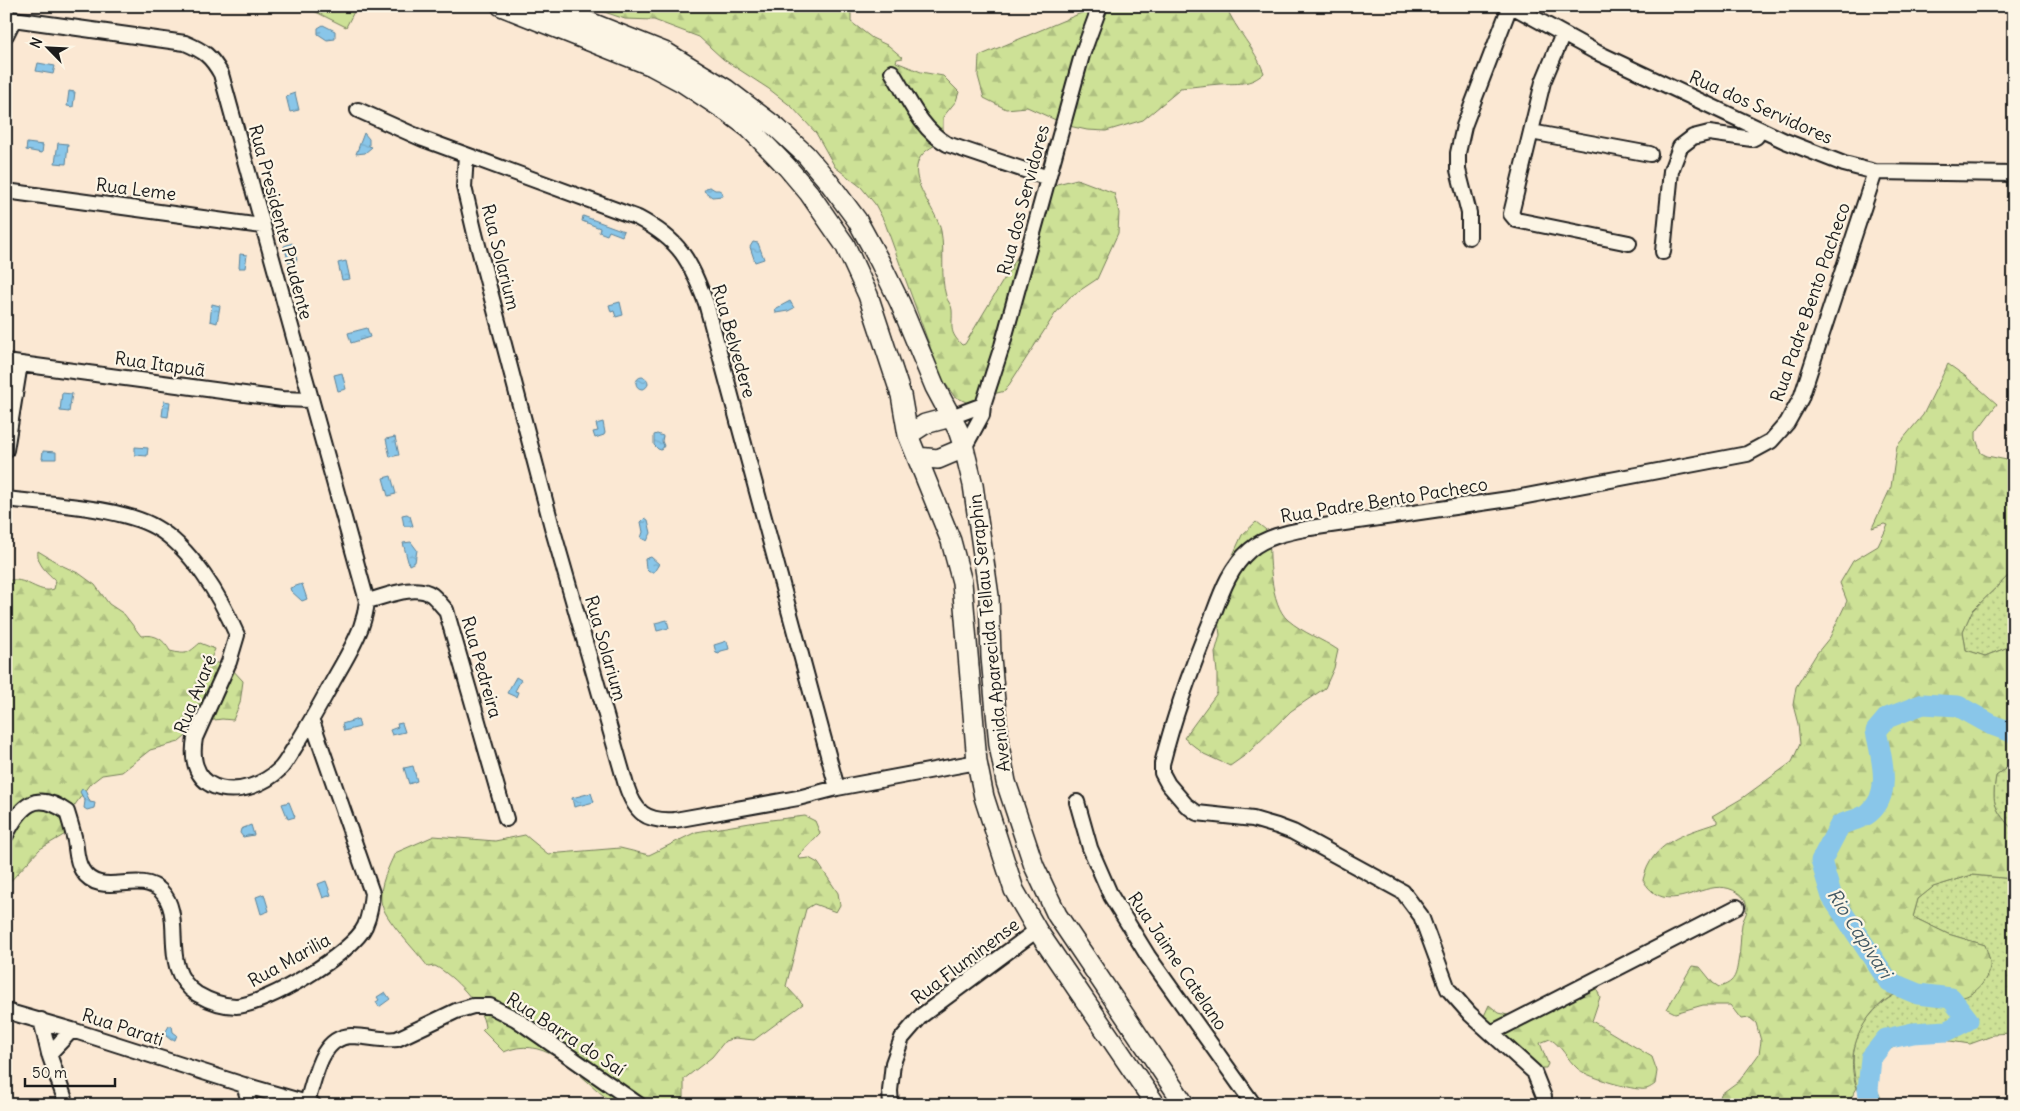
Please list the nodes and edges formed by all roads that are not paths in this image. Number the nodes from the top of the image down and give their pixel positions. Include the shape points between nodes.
1 (501, 6) edge
2 (549, 6) edge
3 (1100, 6) edge
4 (1511, 6) edge
5 (10, 18) edge
6 (1563, 34) junction
7 (6, 35) edge
8 (892, 72) dead end
9 (358, 110) dead end
10 (1762, 130) junction
11 (1530, 132) junction
12 (1650, 154) dead end
13 (466, 155) junction
14 (1875, 172) junction
15 (2014, 174) edge
16 (1048, 178) junction
17 (6, 191) edge
18 (262, 226) junction
19 (1469, 237) dead end
20 (1629, 243) dead end
21 (1663, 252) dead end
22 (13, 363) edge
23 (310, 400) junction
24 (982, 404) junction
25 (951, 417) junction
26 (908, 435) junction
27 (964, 448) junction
28 (6, 450) edge
29 (917, 457) junction
30 (6, 499) edge
31 (367, 601) junction
32 (312, 721) junction
33 (977, 762) junction
34 (837, 788) junction
35 (1077, 802) dead end
36 (506, 819) dead end
37 (6, 835) edge
38 (1736, 907) dead end
39 (1037, 930) junction
40 (6, 1011) edge
41 (41, 1020) junction
42 (72, 1030) junction
43 (1491, 1033) junction
44 (49, 1054) junction
45 (244, 1085) junction
46 (311, 1103) edge
47 (67, 1105) edge
48 (250, 1105) edge
49 (639, 1105) edge
50 (891, 1105) edge
51 (1156, 1105) edge
52 (1185, 1105) edge
53 (1254, 1105) edge
54 (1544, 1105) edge

1 - 26 main road, Avenida Aparecida Tellau Seraphin via 652,66 726,111 770,148 809,193 845,245 858,271 900,395
2 - 25 main road, Avenida Aparecida Tellau Seraphin via 667,54 726,89 777,128 806,156 862,228
3 - 16 street, Rua dos Servidores via 1082,55
4 - 6 street, Rua dos Servidores
4 - 19 street via 1464,126 1458,153 1458,170 1469,213
5 - 7 street
5 - 18 street, Rua Presidente Prudente via 185,43 200,49 213,60 221,74
6 - 10 street, Rua dos Servidores
6 - 11 street via 1543,82
8 - 16 street via 925,127 936,138
9 - 13 street, Rua Belvedere
10 - 14 street, Rua dos Servidores via 1822,156
10 - 21 street via 1752,139 1709,133 1694,137 1680,147 1671,170
11 - 12 street
11 - 20 street via 1511,214 1516,220
13 - 34 street, Rua Belvedere via 638,218 658,229 691,265 706,303
13 - 34 street, Rua Solarium via 464,187 475,234 552,527 631,802 644,814 660,821 798,798
14 - 15 street, Rua dos Servidores
14 - 43 street, Rua Padre Bento Pacheco via 1801,398 1787,423 1771,441 1747,454 1643,475 1284,533 1250,549 1228,576 1195,658 1166,748 1162,773 1168,784 1197,813 1253,819 1277,826 1403,892 1421,916 1448,988
16 - 24 street, Rua dos Servidores via 1002,346
17 - 18 street, Rua Leme
18 - 23 street, Rua Presidente Prudente
22 - 23 street, Rua Itapuã
22 - 28 street
23 - 31 street, Rua Presidente Prudente
24 - 25 street
24 - 27 street, Rua dos Servidores via 982,414
25 - 26 main road via 925,424
25 - 27 main road, Avenida Aparecida Tellau Seraphin
26 - 29 main road, Avenida Aparecida Tellau Seraphin
27 - 29 main road via 938,459
27 - 52 main road, Avenida Aparecida Tellau Seraphin via 973,485 989,596 999,746 1016,818 1057,915
29 - 33 main road, Avenida Aparecida Tellau Seraphin via 951,541 962,582
30 - 32 street, Rua Avaré via 103,511 138,520 170,537 196,565 220,599 237,635 192,751 195,770 209,785 236,788 263,781 281,768
31 - 32 street, Rua Avaré via 361,628
31 - 36 street, Rua Pedreira via 420,590 431,594 446,610
32 - 37 street, Rua Marilia via 372,893 371,910 365,927 352,945 330,962 263,1000 237,1006 213,1002 184,982 173,951 172,915 168,900 147,882 102,884 90,879 76,857 76,843 67,812 58,805 43,800 24,806
33 - 34 street, Rua Solarium
33 - 39 main road, Avenida Aparecida Tellau Seraphin via 984,797 1014,890
35 - 53 street, Rua Jaime Catelano via 1090,848 1111,896 1148,956
38 - 43 street
39 - 50 street, Rua Fluminense via 921,1016 902,1038 893,1063
39 - 51 main road, Avenida Aparecida Tellau Seraphin
40 - 41 street, Rua Parati
41 - 42 street, Rua Parati
41 - 44 street
42 - 44 street
42 - 45 street, Rua Parati
43 - 54 street, Rua Padre Bento Pacheco via 1534,1072
44 - 47 street
45 - 46 street, Rua Parati
45 - 48 street
46 - 49 street, Rua Barra do Saí via 323,1053 331,1044 350,1036 398,1039 456,1011 490,1006 516,1019

